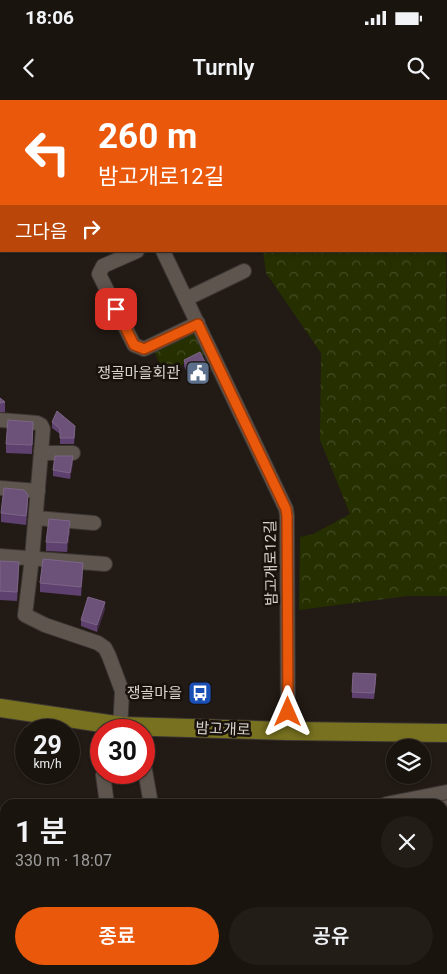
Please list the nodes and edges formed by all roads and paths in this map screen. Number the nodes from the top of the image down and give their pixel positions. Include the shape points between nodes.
1 (135, 252) edge
2 (163, 252) edge
3 (244, 272) dead end
4 (186, 299) junction
5 (198, 324) junction
6 (0, 420) edge
7 (41, 453) junction
8 (73, 454) edge
9 (0, 488) edge
10 (38, 491) junction
11 (36, 518) junction
12 (94, 523) dead end
13 (0, 556) edge
14 (32, 558) junction
15 (104, 564) dead end
16 (0, 708) edge
17 (122, 719) edge
18 (90, 723) edge
19 (155, 730) edge
20 (288, 732) junction
21 (447, 734) edge
22 (104, 784) edge
23 (147, 784) edge
24 (447, 792) edge
25 (106, 799) edge
26 (150, 799) edge
27 (411, 799) edge

1 - 5 street via 103,266 99,274 134,345 144,349
2 - 4 street, 밤고개로12길
3 - 4 street
4 - 5 street, 밤고개로12길
5 - 20 street, 밤고개로12길 via 286,509
6 - 7 street via 41,425
7 - 8 street
7 - 10 street
9 - 10 street
10 - 11 street
11 - 12 street
11 - 14 street
13 - 14 street
14 - 15 street
14 - 17 street via 25,615 105,648 122,691
16 - 18 main road, 밤고개로
19 - 20 main road, 밤고개로
20 - 21 main road, 밤고개로
22 - 25 street
23 - 26 street
24 - 27 street

